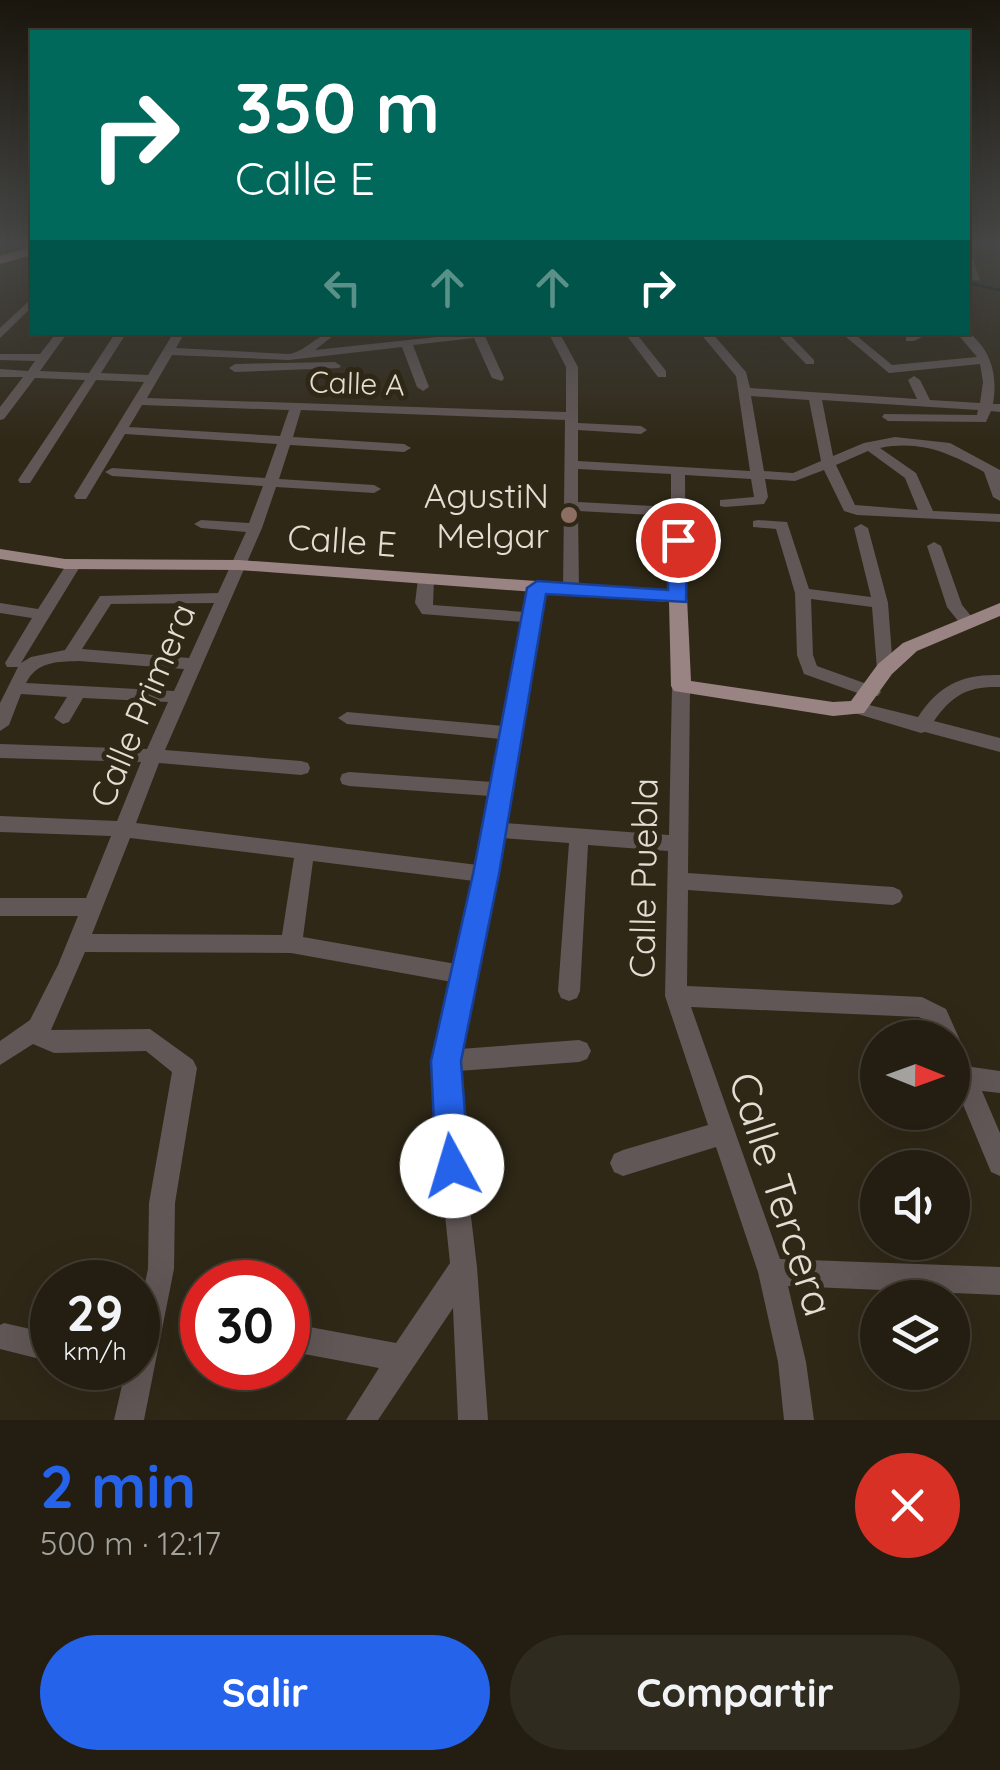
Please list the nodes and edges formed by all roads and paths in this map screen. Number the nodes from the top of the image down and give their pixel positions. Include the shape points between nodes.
1 (21, 312) edge
2 (0, 335) edge
3 (61, 335) edge
4 (120, 335) edge
5 (178, 335) edge
6 (329, 335) edge
7 (465, 335) edge
8 (479, 335) edge
9 (555, 335) edge
10 (631, 335) edge
11 (707, 335) edge
12 (783, 335) edge
13 (849, 335) edge
14 (920, 335) edge
15 (965, 335) edge
16 (910, 339) dead end
17 (407, 344) junction
18 (170, 351) junction
19 (330, 351) junction
20 (301, 355) junction
21 (0, 357) edge
22 (44, 358) junction
23 (986, 360) junction
24 (810, 362) dead end
25 (336, 366) junction
26 (236, 368) dead end
27 (0, 374) edge
28 (662, 374) dead end
29 (31, 376) junction
30 (92, 378) junction
31 (498, 378) dead end
32 (153, 379) junction
33 (340, 380) dead end
34 (914, 380) dead end
35 (422, 386) dead end
36 (748, 392) junction
37 (814, 397) junction
38 (882, 400) junction
39 (140, 401) junction
40 (925, 403) junction
41 (298, 406) junction
42 (993, 407) edge
43 (2, 412) edge
44 (888, 416) junction
45 (936, 419) junction
46 (571, 421) junction
47 (121, 430) junction
48 (641, 430) dead end
49 (286, 440) junction
50 (895, 441) junction
51 (870, 446) junction
52 (945, 446) junction
53 (404, 448) dead end
54 (662, 451) dead end
55 (828, 463) junction
56 (570, 465) junction
57 (993, 469) edge
58 (660, 471) junction
59 (112, 472) dead end
60 (678, 472) junction
61 (756, 478) junction
62 (25, 480) dead end
63 (272, 480) junction
64 (374, 489) dead end
65 (81, 496) dead end
66 (1000, 497) edge
67 (725, 503) dead end
68 (570, 506) junction
69 (677, 512) junction
70 (927, 514) junction
71 (1000, 518) edge
72 (201, 524) dead end
73 (758, 524) dead end
74 (255, 528) junction
75 (861, 528) dead end
76 (934, 546) dead end
77 (0, 554) edge
78 (73, 565) junction
79 (239, 565) junction
80 (426, 579) junction
81 (537, 588) junction
82 (570, 590) junction
83 (803, 592) junction
84 (678, 597) junction
85 (224, 598) junction
86 (880, 603) junction
87 (0, 608) edge
88 (1000, 609) edge
89 (42, 615) junction
90 (530, 617) junction
91 (968, 622) junction
92 (70, 654) junction
93 (104, 657) junction
94 (13, 663) edge
95 (194, 664) junction
96 (885, 669) junction
97 (1000, 681) edge
98 (681, 686) junction
99 (17, 688) junction
100 (83, 690) junction
101 (872, 692) junction
102 (180, 697) junction
103 (857, 708) junction
104 (63, 718) dead end
105 (347, 718) dead end
106 (0, 725) edge
107 (920, 728) junction
108 (509, 733) junction
109 (1000, 745) edge
110 (0, 751) edge
111 (154, 756) junction
112 (301, 768) dead end
113 (349, 779) dead end
114 (500, 790) junction
115 (0, 824) edge
116 (123, 829) junction
117 (494, 830) junction
118 (578, 836) junction
119 (679, 844) junction
120 (304, 854) junction
121 (486, 874) junction
122 (679, 881) junction
123 (892, 896) dead end
124 (0, 907) edge
125 (94, 907) junction
126 (79, 944) junction
127 (291, 944) junction
128 (465, 975) junction
129 (569, 990) dead end
130 (676, 996) junction
131 (940, 1020) edge
132 (38, 1027) junction
133 (579, 1052) dead end
134 (0, 1054) edge
135 (446, 1061) junction
136 (970, 1078) edge
137 (1000, 1082) edge
138 (970, 1088) edge
139 (722, 1132) junction
140 (623, 1162) dead end
141 (1000, 1163) edge
142 (464, 1267) junction
143 (160, 1269) edge
144 (772, 1272) junction
145 (1000, 1281) edge
146 (4, 1337) dead end
147 (310, 1340) edge
148 (30, 1343) edge
149 (402, 1358) junction
150 (133, 1390) edge
151 (129, 1420) edge
152 (361, 1420) edge
153 (473, 1420) edge
154 (800, 1420) edge

1 - 2 street
3 - 22 street
4 - 30 street
5 - 18 street
6 - 20 street
7 - 17 street
8 - 31 street
9 - 46 street via 572,366
10 - 28 street
11 - 36 street via 742,375
12 - 24 street
13 - 23 street via 889,369
14 - 16 street
15 - 23 street
17 - 19 street
17 - 35 street
18 - 20 street
18 - 32 street
19 - 20 street
19 - 25 street
21 - 22 street
22 - 29 street
23 - 42 street
25 - 26 street
25 - 33 street
27 - 29 street
29 - 30 street
29 - 43 street
30 - 32 street
30 - 62 street
32 - 39 street
34 - 40 street
36 - 37 street
36 - 61 street
37 - 38 street
37 - 55 street
38 - 40 street
38 - 44 street
39 - 41 street, Calle A
39 - 47 street
40 - 42 street
41 - 46 street, Calle A
41 - 49 street, Calle Primera
42 - 45 street via 975,422
44 - 45 street
44 - 50 street
45 - 52 street
46 - 48 street, Calle A
46 - 56 street
47 - 49 street
47 - 65 street
49 - 53 street
49 - 63 street, Calle Primera
50 - 51 street
50 - 52 street
51 - 55 street
51 - 70 street via 910,476
52 - 57 street
54 - 58 street
55 - 61 street via 795,477
55 - 70 street via 849,508
56 - 58 street
56 - 68 street
57 - 66 street
58 - 60 street
59 - 63 street
60 - 61 street
60 - 69 street, Calle Puebla
61 - 67 street via 758,501
63 - 64 street
63 - 74 street, Calle Primera
68 - 69 street
68 - 82 street
69 - 84 street, Calle Puebla
70 - 71 street
72 - 74 street
73 - 83 street via 782,526
74 - 79 street, Calle Primera
75 - 86 street
76 - 91 street via 955,607
77 - 78 main road, Calle E
78 - 79 main road, Calle E
78 - 89 street
79 - 80 main road, Calle E
79 - 85 street, Calle Primera
80 - 81 main road, Calle E
80 - 90 street via 428,610
81 - 82 main road, Calle E
81 - 90 street
82 - 84 main road, Calle E
83 - 86 street
83 - 101 street via 810,670
84 - 98 main road, Calle Puebla
85 - 92 street via 106,599
85 - 95 street, Calle Primera
86 - 96 street
87 - 89 street
88 - 91 main road
89 - 94 street
90 - 108 street
91 - 96 main road via 910,647
92 - 93 street
92 - 94 street
93 - 95 street
93 - 100 street
94 - 99 street
95 - 102 street, Calle Primera
96 - 101 main road
97 - 107 street via 958,683
98 - 103 main road
98 - 119 street, Calle Puebla
99 - 100 street
99 - 106 street
100 - 102 street
100 - 104 street
101 - 103 main road
102 - 111 street, Calle Primera
103 - 107 street
105 - 108 street
107 - 109 street
108 - 114 street
110 - 111 street
111 - 112 street
111 - 116 street, Calle Primera
113 - 114 street
114 - 117 street
115 - 116 street
116 - 120 street
116 - 125 street, Calle Primera
117 - 118 street
117 - 121 street
118 - 119 street
118 - 129 street
119 - 122 street, Calle Puebla
120 - 121 street
120 - 127 street
121 - 128 street
122 - 123 street
122 - 130 street, Calle Puebla
124 - 125 street
125 - 126 street, Calle Primera
126 - 127 street
126 - 132 street, Calle Primera
127 - 128 street
128 - 135 street
130 - 131 street, Calle Puebla via 922,1006
130 - 139 street, Calle Tercera
132 - 134 street
132 - 143 street via 42,1039 54,1042 150,1040 185,1068 162,1203
133 - 135 street
135 - 142 street
136 - 137 street
138 - 141 street
139 - 140 street
139 - 144 street, Calle Tercera
142 - 149 street
142 - 153 street
144 - 145 street
144 - 154 street, Calle Tercera
146 - 148 street
147 - 149 street
149 - 152 street
150 - 151 street

